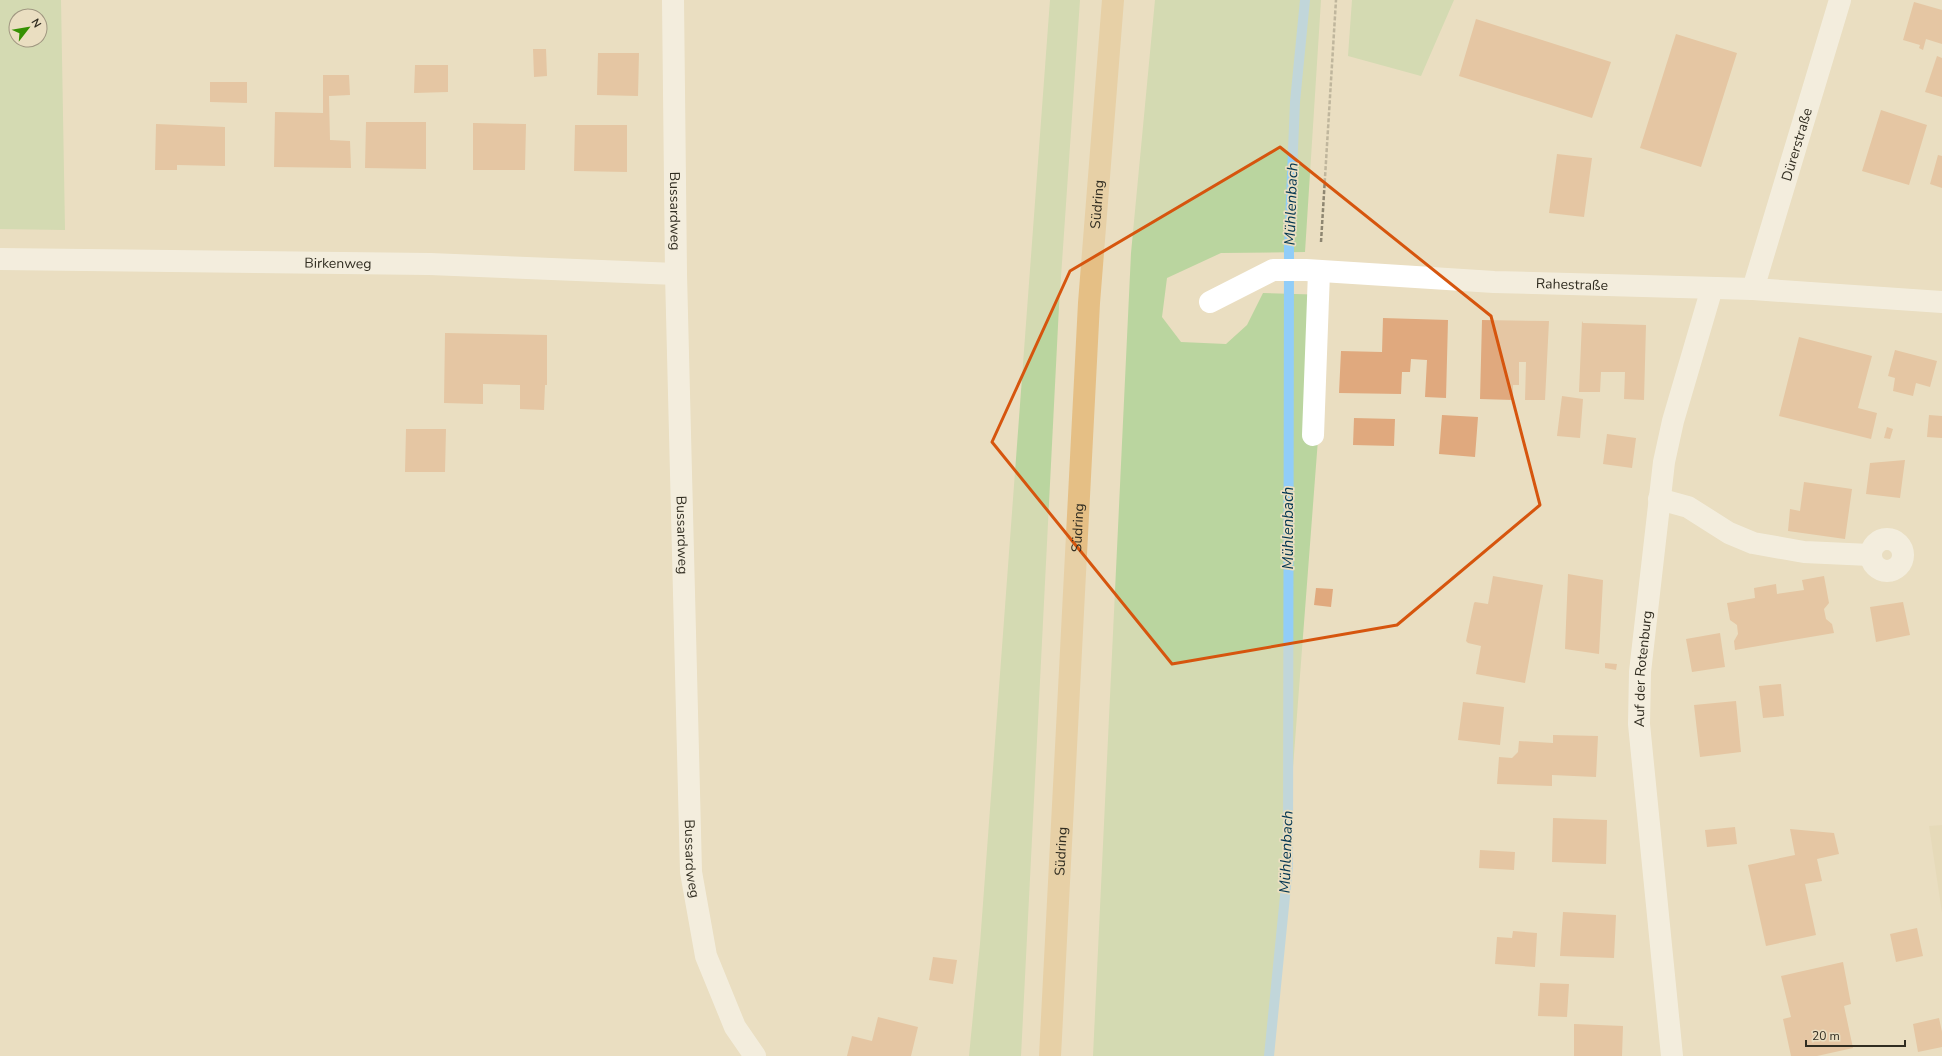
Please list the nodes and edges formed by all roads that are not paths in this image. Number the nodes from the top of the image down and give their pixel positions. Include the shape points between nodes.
1 (673, 0) edge
2 (1113, 0) edge
3 (1840, 0) edge
4 (0, 259) edge
5 (1312, 271) junction
6 (676, 274) junction
7 (1712, 288) junction
8 (1753, 289) junction
9 (1210, 302) dead end
10 (1942, 302) edge
11 (1313, 435) dead end
12 (1659, 500) junction
13 (1870, 555) dead end
14 (755, 1056) edge
15 (1050, 1056) edge
16 (1672, 1056) edge

1 - 6 street, Bussardweg
2 - 15 main road, Südring via 1089,311
3 - 8 street, Dürerstraße
4 - 6 street, Birkenweg via 430,264
5 - 7 street, Rahestraße via 1494,282
5 - 9 street, Rahestraße via 1273,270
5 - 11 street
6 - 14 street, Bussardweg via 691,872 706,956 735,1027
7 - 8 street, Rahestraße
7 - 12 street, Auf der Rotenburg via 1672,428
8 - 10 street, Rahestraße
12 - 13 street via 1688,507 1729,533 1753,543 1804,552
12 - 16 street, Auf der Rotenburg via 1640,672 1639,724

